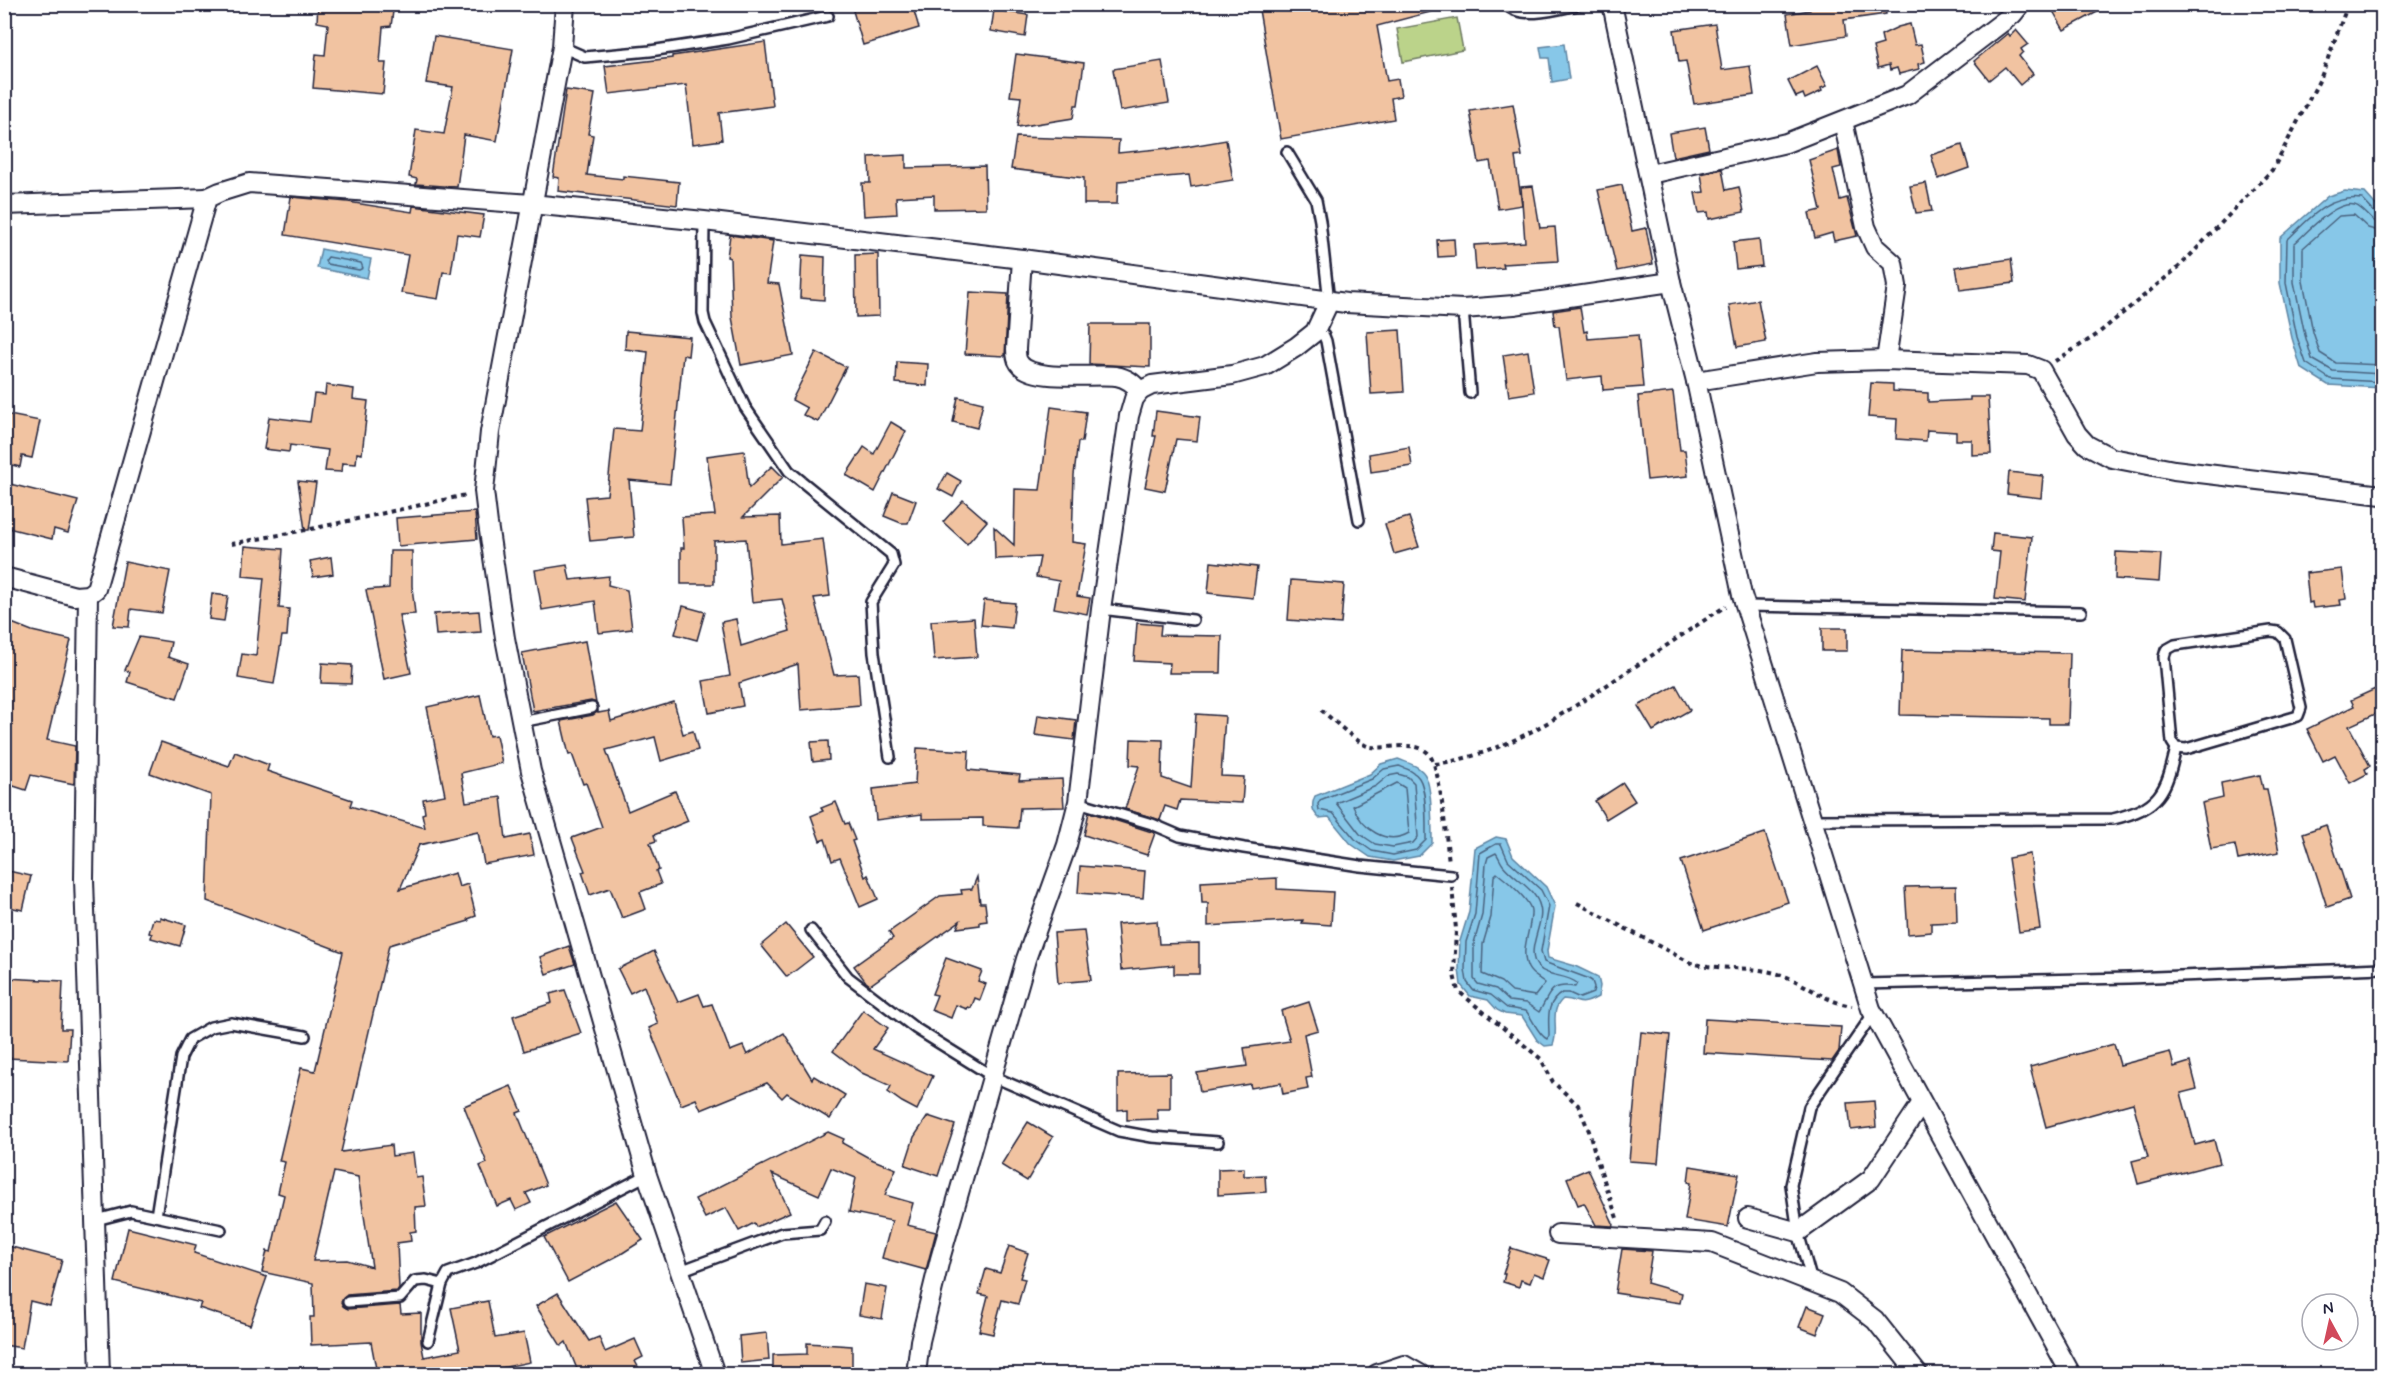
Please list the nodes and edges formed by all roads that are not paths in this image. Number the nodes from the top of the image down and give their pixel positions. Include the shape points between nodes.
1 (565, 4) edge
2 (1506, 4) edge
3 (1582, 4) edge
4 (1612, 4) edge
5 (2021, 4) edge
6 (828, 16) dead end
7 (562, 47) junction
8 (1843, 121) junction
9 (1287, 152) dead end
10 (1650, 174) junction
11 (207, 198) junction
12 (531, 204) junction
13 (4, 205) edge
14 (704, 221) junction
15 (1022, 259) junction
16 (1671, 282) junction
17 (1329, 302) junction
18 (1463, 309) junction
19 (1315, 332) junction
20 (1886, 360) junction
21 (1696, 381) junction
22 (1140, 391) junction
23 (1470, 393) dead end
24 (2382, 495) edge
25 (1359, 520) dead end
26 (4, 577) edge
27 (88, 595) junction
28 (1744, 601) junction
29 (1101, 609) junction
30 (2081, 612) dead end
31 (1193, 620) dead end
32 (592, 708) dead end
33 (521, 722) junction
34 (2176, 748) junction
35 (890, 757) dead end
36 (1078, 802) junction
37 (1811, 820) junction
38 (1451, 875) road end
39 (811, 930) dead end
40 (2382, 968) edge
41 (1863, 984) junction
42 (1872, 1011) junction
43 (305, 1036) dead end
44 (992, 1076) junction
45 (1921, 1104) junction
46 (1218, 1142) dead end
47 (647, 1175) junction
48 (156, 1216) junction
49 (1748, 1218) dead end
50 (96, 1220) junction
51 (825, 1221) dead end
52 (221, 1230) dead end
53 (1798, 1232) junction
54 (1558, 1234) dead end
55 (680, 1272) junction
56 (1812, 1282) junction
57 (442, 1284) junction
58 (348, 1302) dead end
59 (428, 1341) dead end
60 (100, 1374) edge
61 (716, 1374) edge
62 (916, 1374) edge
63 (1377, 1374) edge
64 (1420, 1374) edge
65 (1918, 1374) edge
66 (2072, 1374) edge

1 - 7 street
2 - 3 lane via 1517,12 1529,13
4 - 10 street
5 - 8 street via 1908,95
6 - 7 lane via 728,39 650,51 585,57
7 - 12 street
8 - 10 street via 1786,143
8 - 20 street via 1866,227 1875,247 1893,263 1897,286
9 - 17 lane via 1316,200
10 - 16 street
11 - 12 street via 249,183
11 - 13 street
11 - 27 street via 96,589
12 - 14 street
12 - 33 street via 490,432 484,491
14 - 15 street
14 - 35 lane via 703,314 745,407 789,471 891,554 894,565 871,602 874,653
15 - 17 street
15 - 22 street via 1017,361 1023,367 1064,377 1117,376 1132,381
16 - 18 street
16 - 21 street
17 - 18 street
17 - 19 street
18 - 23 lane
19 - 22 street via 1265,366 1232,375 1152,385
19 - 25 lane via 1326,341
20 - 21 street via 1817,362
20 - 24 street via 2028,365 2041,369 2077,434 2087,445 2112,458 2174,470
21 - 28 street
22 - 29 street via 1129,416
26 - 27 street via 75,596
27 - 50 street via 84,879
28 - 30 lane
28 - 37 street
29 - 31 lane
29 - 36 street
32 - 33 lane
33 - 47 street via 531,771
34 - 34 lane via 2172,742 2166,650 2175,645 2278,632 2285,639 2301,708 2298,716 2186,749
34 - 37 lane via 2169,781 2159,797 2142,809 2113,819
36 - 38 lane via 1180,836 1360,866
36 - 44 street
37 - 41 street
39 - 44 lane via 848,976 915,1028
40 - 41 lane
41 - 42 street
42 - 45 street
42 - 53 lane via 1809,1107 1791,1185
43 - 48 lane via 231,1023 210,1027 190,1039 181,1057
44 - 46 lane via 1119,1131
44 - 62 street via 940,1259
45 - 53 street via 1871,1179
45 - 66 street
47 - 55 street
47 - 57 lane via 476,1263 448,1273
48 - 50 lane via 131,1211
48 - 52 lane
49 - 53 street
50 - 60 street
51 - 55 lane via 820,1230 782,1233
53 - 56 lane
54 - 56 street via 1712,1243
55 - 61 street
56 - 65 street via 1840,1293 1875,1320
57 - 58 lane via 415,1281 400,1298
57 - 59 lane
63 - 64 street via 1404,1365

